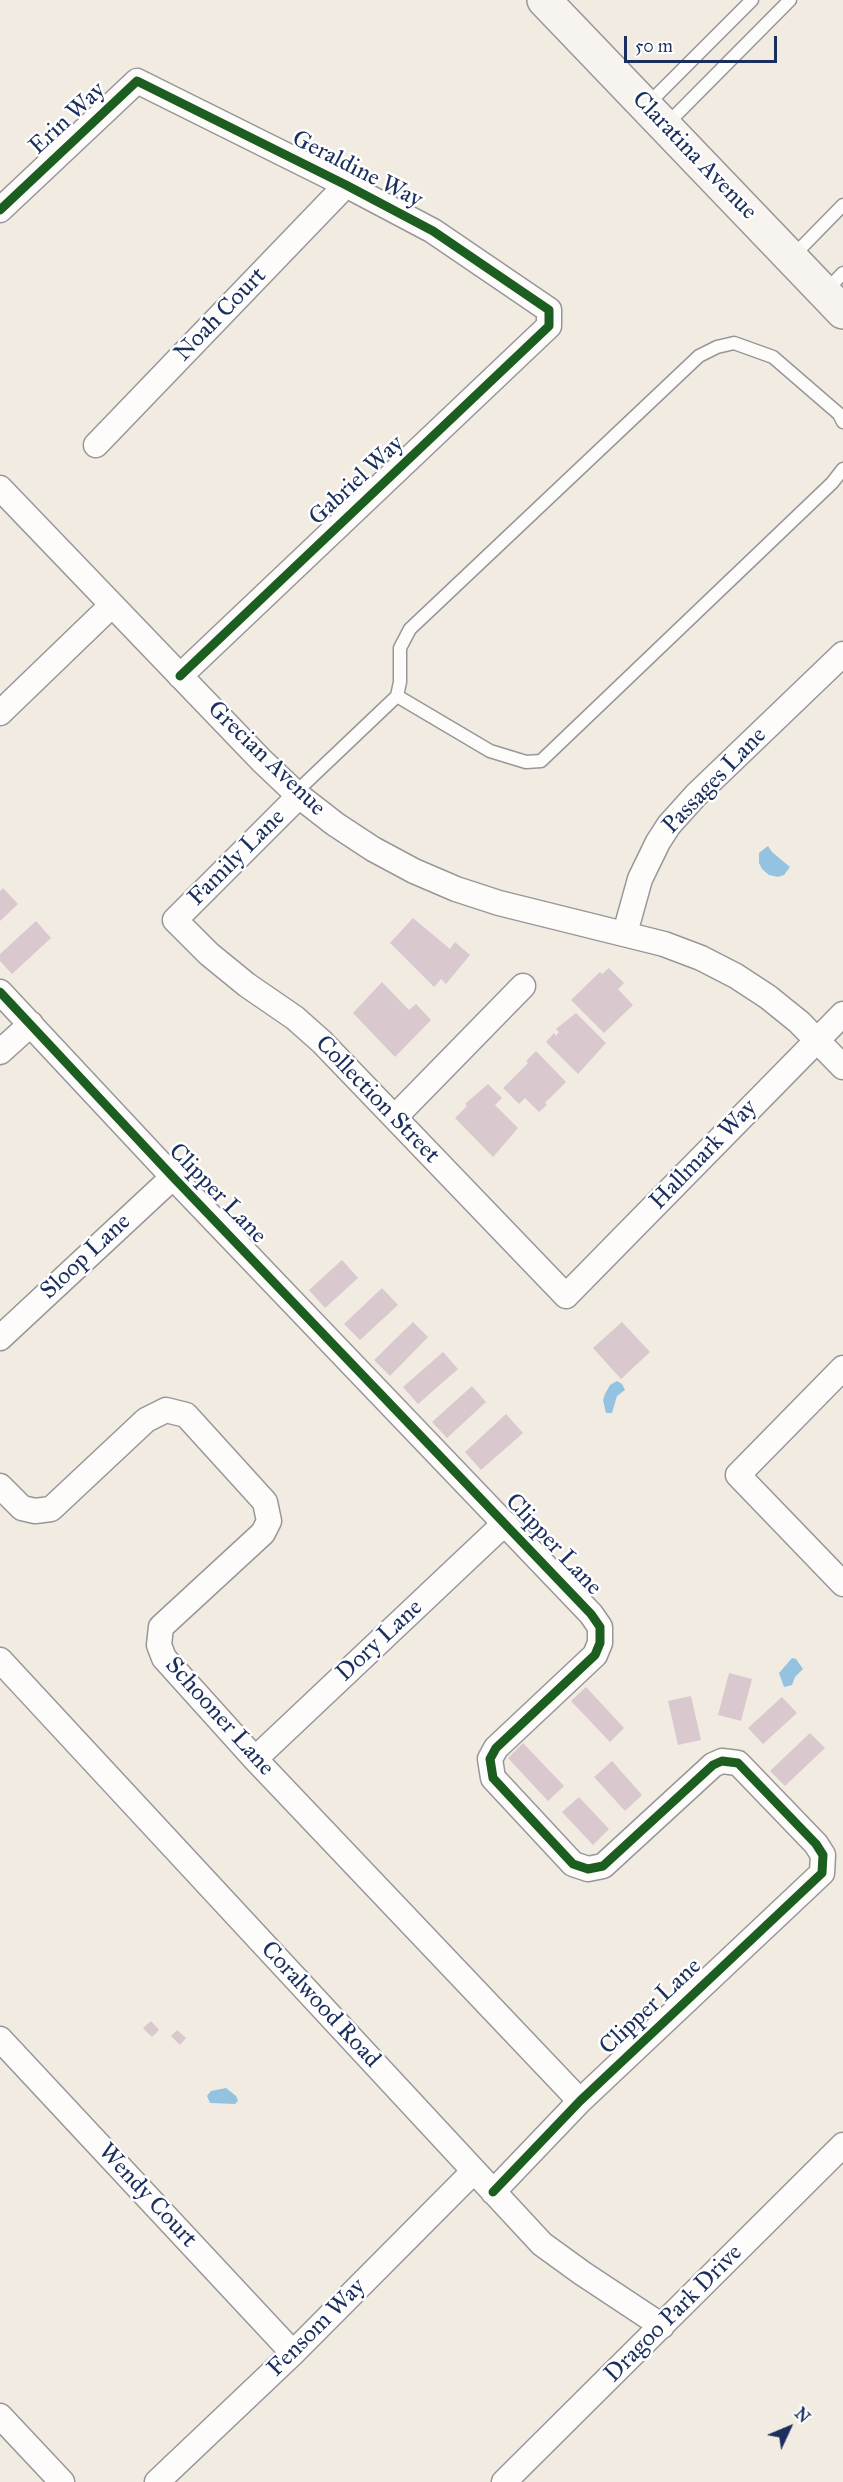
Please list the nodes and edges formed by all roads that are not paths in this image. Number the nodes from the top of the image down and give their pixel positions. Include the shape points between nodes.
1 (544, 0) edge
2 (752, 0) edge
3 (790, 0) edge
4 (137, 81) joint
5 (656, 116) junction
6 (346, 185) junction
7 (843, 205) edge
8 (0, 210) edge
9 (791, 258) junction
10 (837, 292) edge
11 (549, 310) joint
12 (843, 422) edge
13 (96, 445) dead end
14 (843, 469) edge
15 (0, 488) edge
16 (112, 605) junction
17 (843, 654) edge
18 (180, 676) junction
19 (397, 696) junction
20 (0, 713) edge
21 (297, 794) junction
22 (175, 920) joint
23 (625, 933) junction
24 (523, 986) dead end
25 (0, 992) edge
26 (843, 1014) edge
27 (31, 1024) junction
28 (817, 1040) junction
29 (0, 1052) edge
30 (843, 1067) edge
31 (395, 1117) junction
32 (173, 1176) junction
33 (566, 1296) joint
34 (0, 1338) edge
35 (843, 1368) edge
36 (0, 1486) edge
37 (505, 1523) junction
38 (843, 1584) edge
39 (0, 1660) edge
40 (255, 1759) junction
41 (0, 2039) edge
42 (580, 2101) junction
43 (843, 2145) edge
44 (474, 2171) junction
45 (493, 2192) junction
46 (662, 2326) junction
47 (293, 2353) junction
48 (0, 2416) edge
49 (513, 2479) edge
50 (62, 2482) edge
51 (157, 2482) edge

1 - 5 main road, Claratina Avenue
2 - 5 lane
3 - 5 lane
4 - 6 street, Geraldine Way
4 - 8 street, Erin Way
5 - 9 main road, Claratina Avenue
6 - 11 street, Geraldine Way via 433,231
6 - 13 street, Noah Court
7 - 9 lane
9 - 10 main road, Claratina Avenue
11 - 18 street, Gabriel Way via 549,327
12 - 19 lane via 839,414 773,357 734,343 699,356 410,629 400,648
14 - 19 lane via 541,761 526,762 490,751
15 - 16 street, Grecian Avenue
16 - 18 street, Grecian Avenue
16 - 20 street
17 - 23 street, Passages Lane via 669,825 640,879
18 - 21 street, Grecian Avenue
19 - 21 lane
21 - 22 street, Family Lane
21 - 23 street, Grecian Avenue via 373,849 456,889
22 - 31 street, Collection Street via 224,967 322,1042
23 - 28 street, Grecian Avenue via 692,955 736,976 768,997
24 - 31 street
25 - 27 street, Clipper Lane
26 - 28 street, Hallmark Way
27 - 29 street
27 - 32 street, Clipper Lane
28 - 30 street, Grecian Avenue
28 - 33 street, Hallmark Way
31 - 33 street, Collection Street
32 - 34 street, Sloop Lane
32 - 37 street, Clipper Lane
35 - 38 street via 738,1475
36 - 40 street, Schooner Lane via 22,1508 51,1509 146,1420 166,1410 186,1415 266,1502 269,1521 263,1533 161,1627 159,1645 164,1658
37 - 40 street, Dory Lane
37 - 42 street, Clipper Lane via 600,1627 595,1655 496,1748 490,1759 493,1778 573,1864 588,1869 603,1866 722,1761 738,1763 823,1855 822,1873
39 - 44 street, Coralwood Road
40 - 42 street, Schooner Lane
41 - 47 street, Wendy Court
42 - 45 street, Clipper Lane
43 - 46 street, Dragoo Park Drive
44 - 45 street, Coralwood Road
44 - 47 street, Fensom Way
45 - 46 street, Coralwood Road via 542,2244
46 - 49 street, Dragoo Park Drive
47 - 51 street, Fensom Way
48 - 50 street

